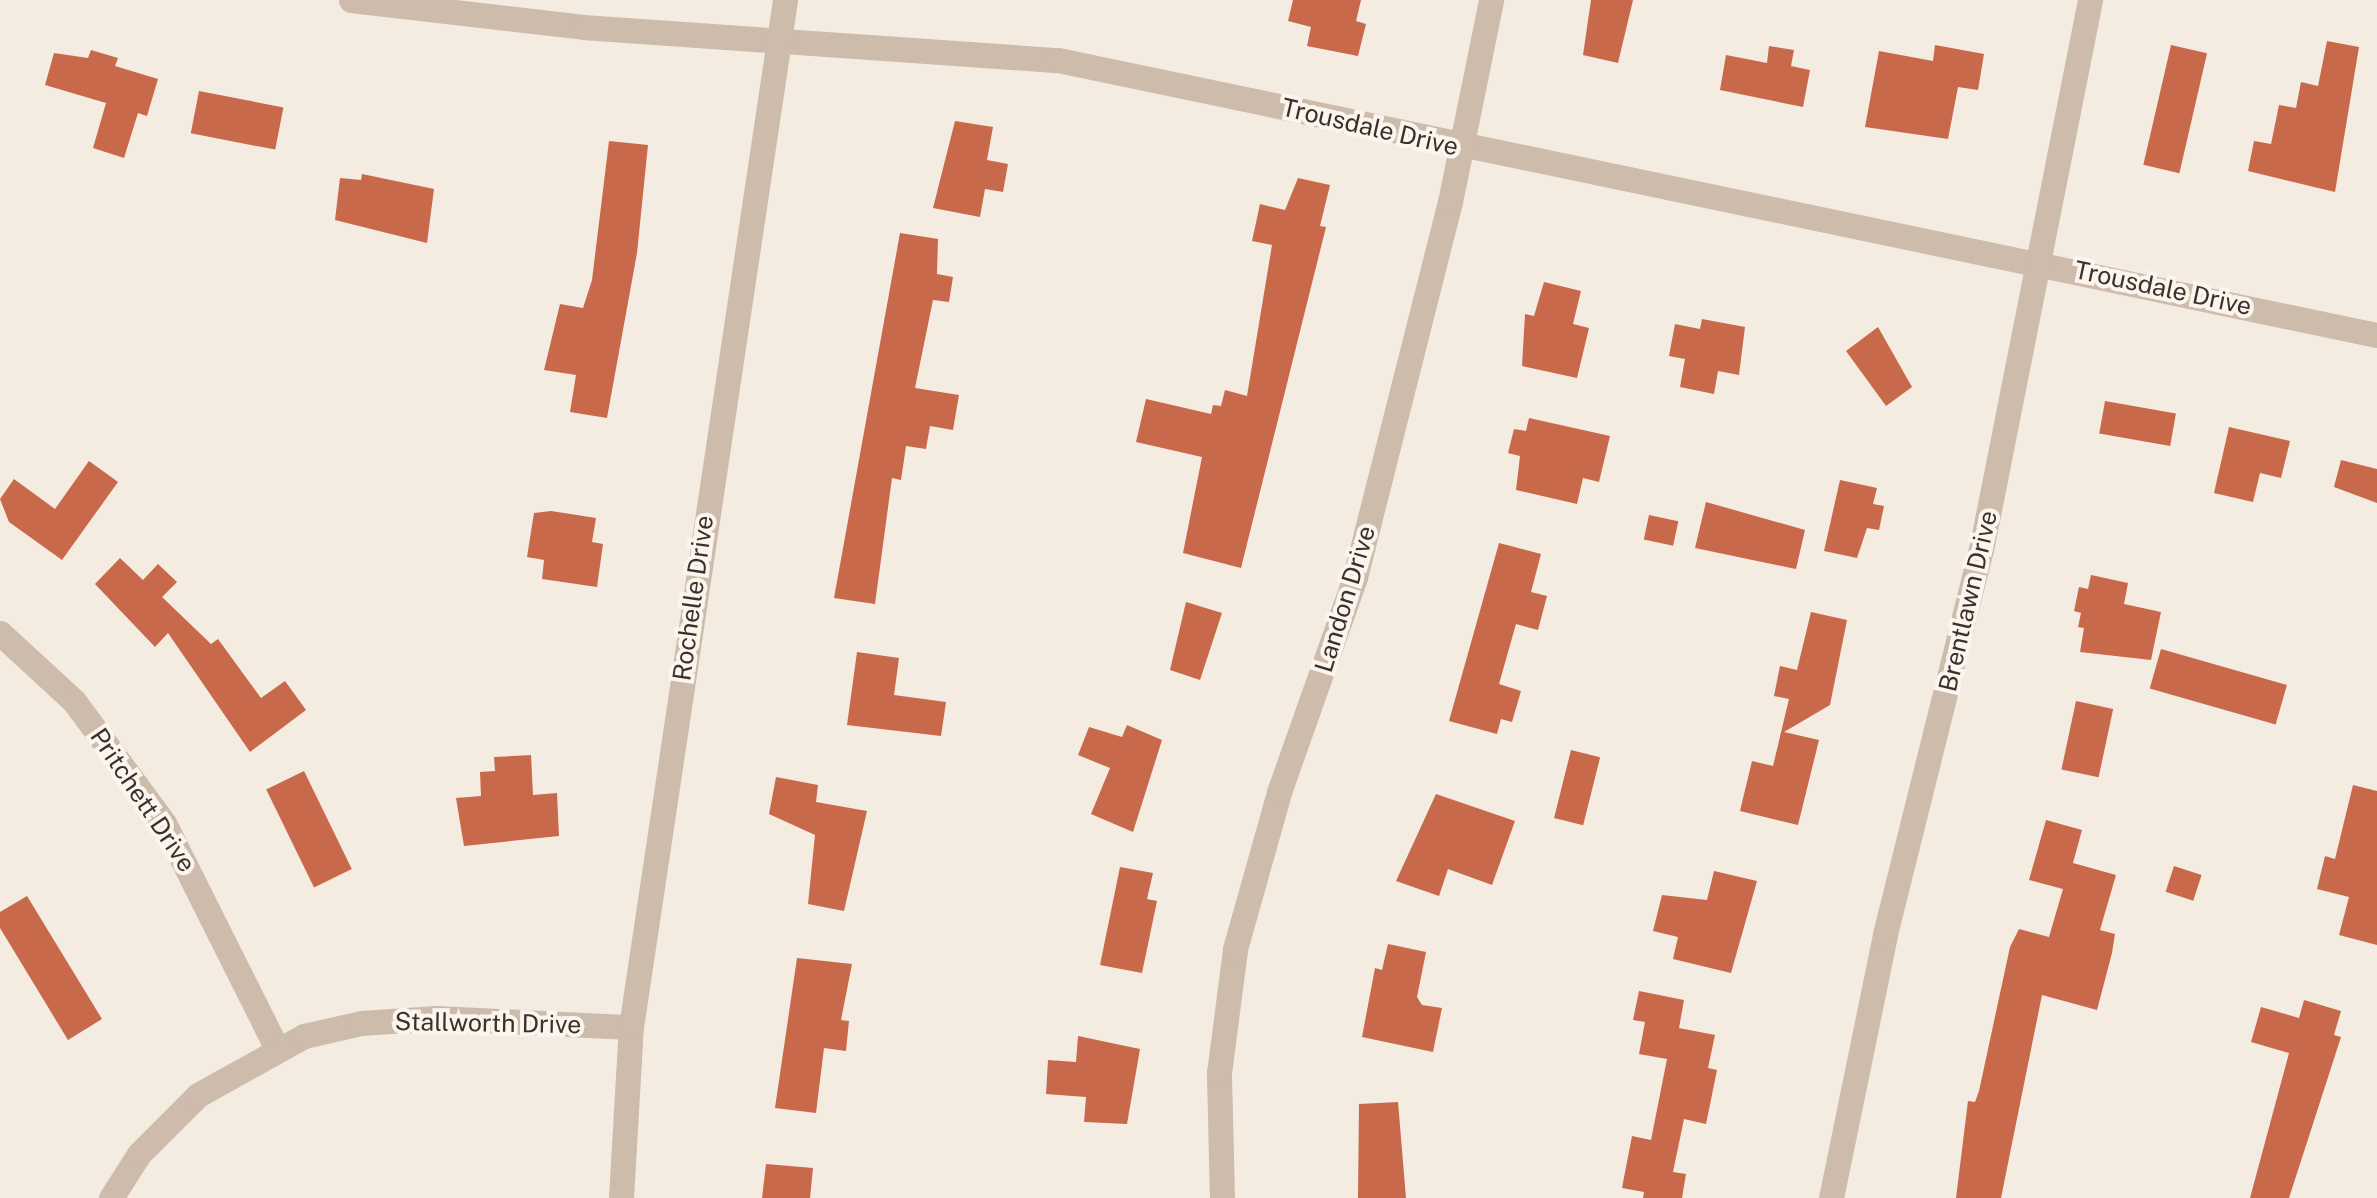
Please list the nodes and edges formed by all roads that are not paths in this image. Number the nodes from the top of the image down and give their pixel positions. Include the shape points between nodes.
1 (351, 0) edge
2 (785, 0) edge
3 (1491, 0) edge
4 (2090, 0) edge
5 (779, 37) junction
6 (1461, 148) junction
7 (2038, 262) junction
8 (2377, 335) edge
9 (0, 633) edge
10 (631, 1027) junction
11 (276, 1047) junction
12 (110, 1198) edge
13 (621, 1198) edge
14 (1222, 1198) edge
15 (1831, 1198) edge

1 - 5 street, Trousdale Drive via 583,27
2 - 5 street, Rochelle Drive
3 - 6 street, Landon Drive
4 - 7 street, Brentlawn Drive
5 - 6 street, Trousdale Drive via 1058,60
5 - 10 street, Rochelle Drive
6 - 7 street, Trousdale Drive
6 - 14 street, Landon Drive via 1355,577 1279,792 1236,949 1219,1073
7 - 8 street, Trousdale Drive
7 - 15 street, Brentlawn Drive via 1981,550 1884,934
9 - 11 street, Pritchett Drive via 74,700 164,823
10 - 11 street, Stallworth Drive via 437,1018 360,1023
10 - 13 street, Rochelle Drive
11 - 12 street, Stallworth Drive via 178,1113

